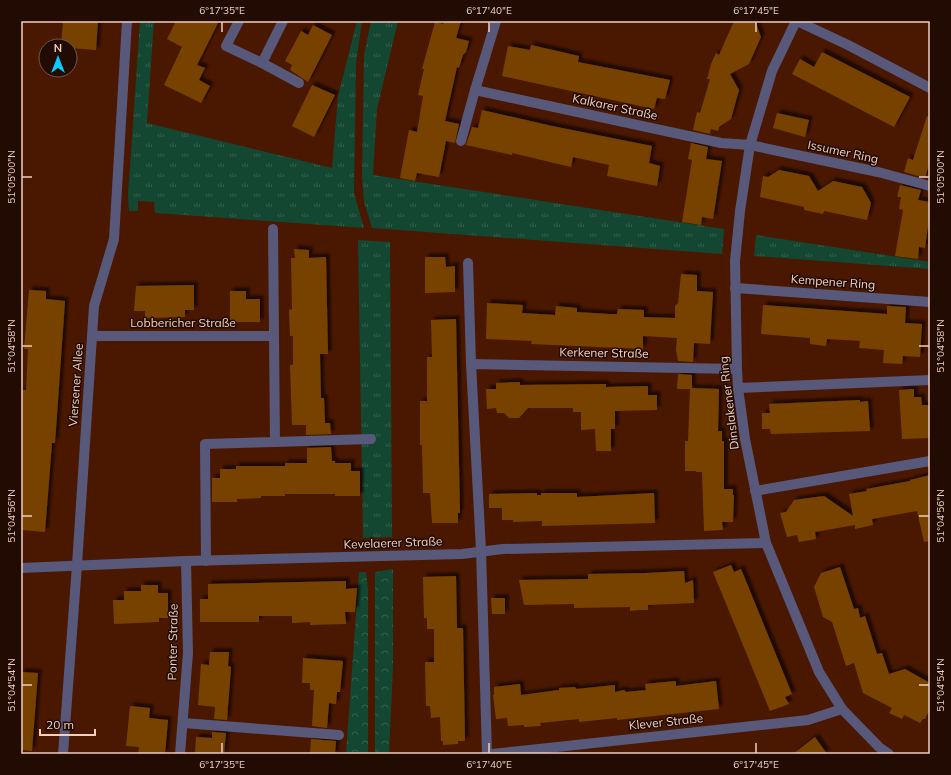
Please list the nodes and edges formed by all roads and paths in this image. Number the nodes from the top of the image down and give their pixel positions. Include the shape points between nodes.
1 (127, 21) edge
2 (238, 21) edge
3 (283, 21) edge
4 (496, 21) edge
5 (797, 21) edge
6 (262, 63) junction
7 (299, 83) dead end
8 (930, 88) edge
9 (475, 90) junction
10 (461, 141) dead end
11 (750, 145) junction
12 (930, 186) edge
13 (272, 229) dead end
14 (468, 263) dead end
15 (735, 288) junction
16 (930, 302) edge
17 (92, 336) junction
18 (274, 336) junction
19 (471, 364) junction
20 (737, 369) junction
21 (930, 380) edge
22 (738, 388) junction
23 (371, 440) dead end
24 (275, 442) junction
25 (930, 461) edge
26 (755, 491) junction
27 (766, 543) junction
28 (481, 550) junction
29 (186, 561) junction
30 (206, 561) junction
31 (78, 565) junction
32 (21, 568) edge
33 (842, 709) junction
34 (183, 723) junction
35 (339, 735) dead end
36 (63, 754) edge
37 (180, 754) edge
38 (487, 754) edge
39 (492, 754) edge
40 (889, 754) edge

1 - 17 street, Viersener Allee via 114,239 94,306
2 - 6 street via 226,46
3 - 6 street
4 - 9 street
5 - 8 street
5 - 11 street, Dinslakener Ring via 772,71
6 - 7 street
9 - 10 street
9 - 11 street, Kalkarer Straße via 721,143
11 - 12 street, Issumer Ring via 878,172
11 - 15 street, Dinslakener Ring via 740,211
13 - 18 street
14 - 19 street
15 - 16 street, Kempener Ring
15 - 20 street, Dinslakener Ring
17 - 18 street, Lobbericher Straße
17 - 31 street, Viersener Allee
18 - 24 street
19 - 20 street, Kerkener Straße
19 - 28 street
20 - 22 street, Dinslakener Ring
21 - 22 street
22 - 26 street, Dinslakener Ring
23 - 24 street
24 - 30 street via 205,444
25 - 26 street
26 - 27 street, Dinslakener Ring
27 - 28 street, Kevelaerer Straße
27 - 33 street, Dinslakener Ring via 819,672
28 - 30 street, Kevelaerer Straße via 462,554
28 - 38 street
29 - 30 street, Kevelaerer Straße
29 - 31 street, Kevelaerer Straße
29 - 34 street, Ponter Straße via 188,653
31 - 32 street, Kevelaerer Straße
31 - 36 street, Viersener Allee
33 - 39 street, Klever Straße via 808,720
33 - 40 street, Dinslakener Ring
34 - 35 street
34 - 37 street, Ponter Straße

